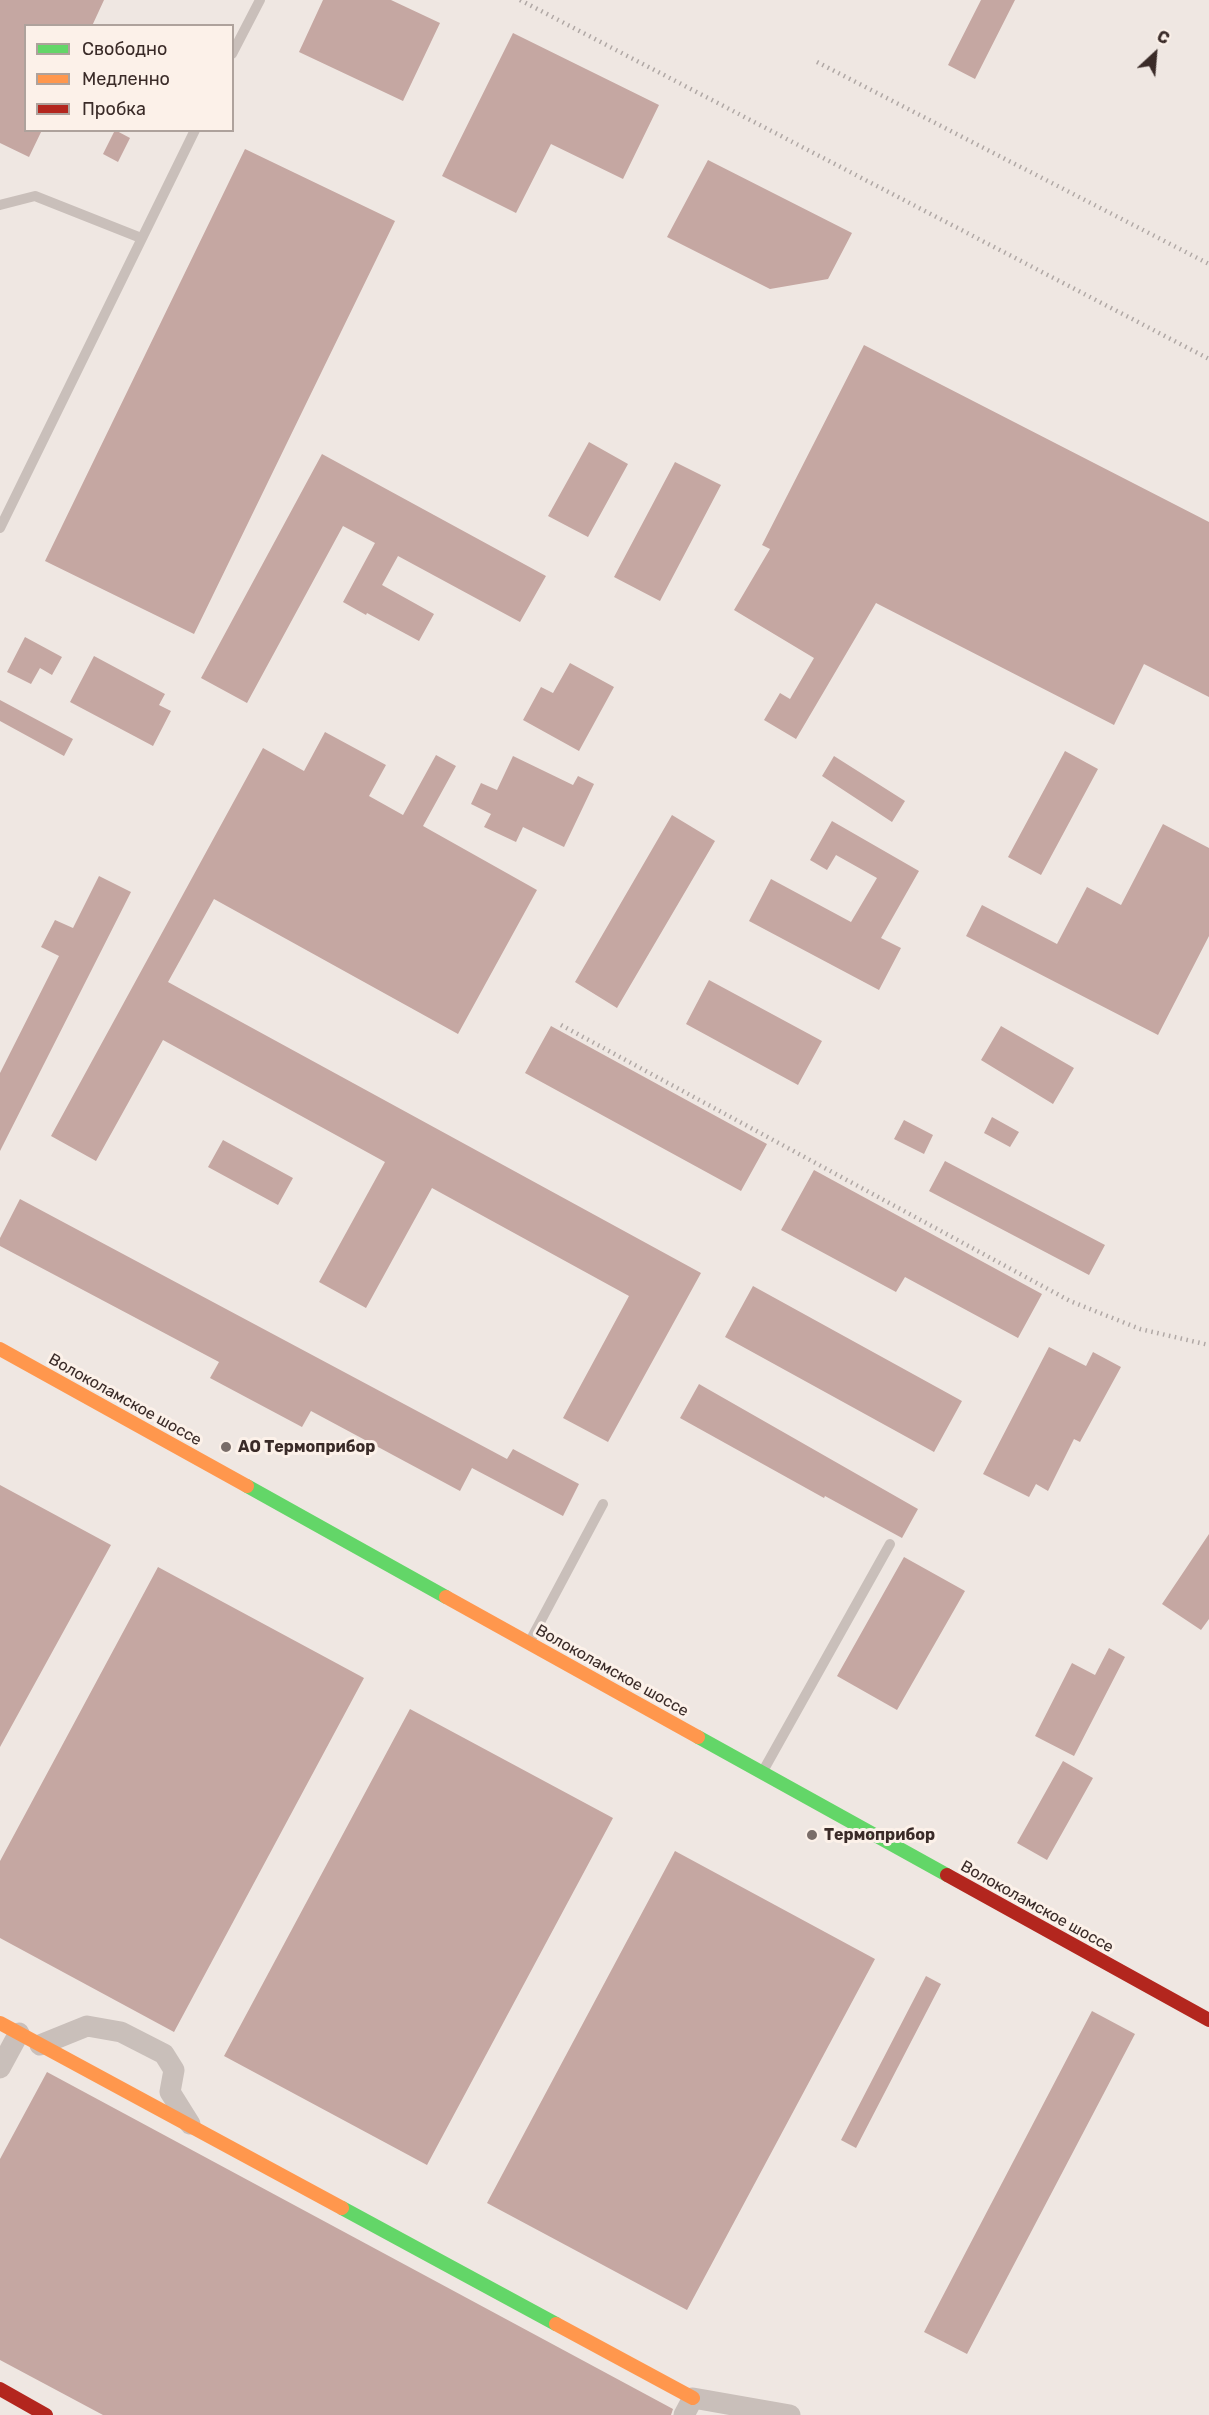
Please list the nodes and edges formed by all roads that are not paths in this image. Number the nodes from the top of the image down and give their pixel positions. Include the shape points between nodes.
1 (260, 0) edge
2 (234, 50) edge
3 (194, 132) edge
4 (0, 205) edge
5 (141, 238) junction
6 (0, 528) edge
7 (0, 1349) edge
8 (603, 1504) dead end
9 (890, 1544) dead end
10 (528, 1643) junction
11 (762, 1772) junction
12 (1209, 2020) edge
13 (0, 2023) edge
14 (19, 2033) junction
15 (40, 2045) junction
16 (0, 2068) edge
17 (192, 2127) junction
18 (0, 2389) edge
19 (689, 2407) edge
20 (46, 2415) edge
21 (790, 2415) edge

1 - 2 lane
3 - 5 lane
4 - 5 lane via 34,196
5 - 6 lane
7 - 10 street, Волоколамское шоссе
8 - 10 lane
9 - 11 lane
10 - 11 street, Волоколамское шоссе
11 - 12 street, Волоколамское шоссе
13 - 14 street
14 - 15 street
14 - 16 street
15 - 17 street
15 - 17 street via 87,2026 121,2032 164,2054 174,2070 170,2092
17 - 19 street
18 - 20 street
19 - 21 street

